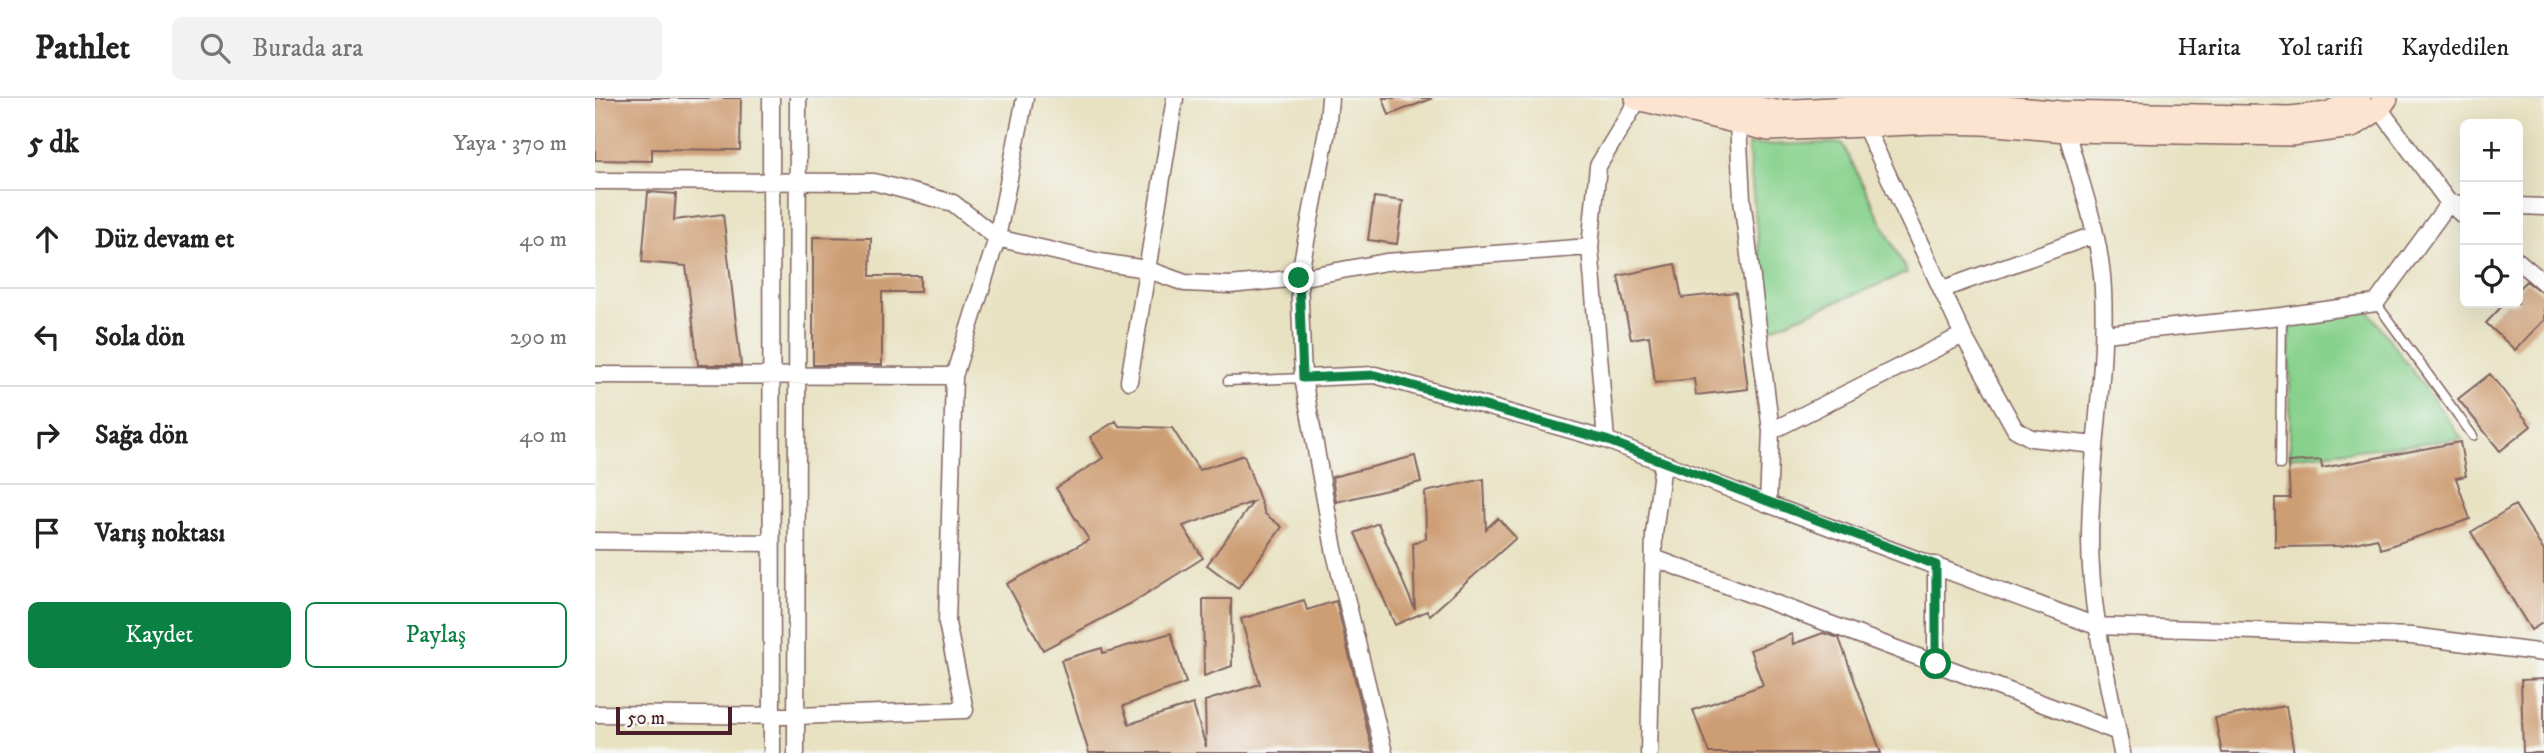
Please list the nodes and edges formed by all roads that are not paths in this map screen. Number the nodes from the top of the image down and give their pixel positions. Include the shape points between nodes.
1 (771, 98) edge
2 (798, 98) edge
3 (1025, 98) edge
4 (1175, 98) edge
5 (1330, 98) edge
6 (1638, 98) edge
7 (1705, 98) edge
8 (2374, 100) edge
9 (2004, 103) edge
10 (2167, 106) edge
11 (1866, 109) edge
12 (2063, 121) junction
13 (1738, 124) junction
14 (595, 181) edge
15 (771, 182) junction
16 (797, 182) junction
17 (2457, 203) edge
18 (2523, 206) edge
19 (2544, 207) edge
20 (2094, 235) junction
21 (997, 238) junction
22 (1590, 247) junction
23 (2523, 265) edge
24 (1146, 269) junction
25 (1299, 278) junction
26 (2544, 283) edge
27 (1943, 289) junction
28 (2376, 303) junction
29 (2282, 316) junction
30 (2103, 334) junction
31 (1963, 335) junction
32 (595, 375) edge
33 (954, 376) junction
34 (771, 377) junction
35 (797, 377) junction
36 (1303, 378) junction
37 (1129, 381) dead end
38 (1228, 381) dead end
39 (1771, 431) junction
40 (2473, 436) dead end
41 (1606, 440) junction
42 (2095, 445) junction
43 (1664, 463) junction
44 (2280, 465) dead end
45 (1768, 504) junction
46 (595, 541) edge
47 (771, 543) junction
48 (1654, 558) junction
49 (1936, 565) junction
50 (2096, 626) junction
51 (2544, 653) edge
52 (1936, 664) junction
53 (595, 713) edge
54 (772, 715) junction
55 (796, 716) junction
56 (2118, 732) junction
57 (772, 753) edge
58 (796, 753) edge
59 (1384, 753) edge
60 (1649, 753) edge
61 (2122, 753) edge

1 - 15 street
2 - 16 street
3 - 21 street
4 - 24 street
5 - 25 street
6 - 13 street
6 - 22 street via 1598,166
7 - 11 street via 1776,112
8 - 10 street via 2327,114 2290,118
8 - 12 street via 2352,126 2290,134
8 - 17 street
9 - 11 street
9 - 12 street
10 - 12 street
11 - 12 street via 1984,122
11 - 13 street via 1800,130
11 - 27 street
12 - 20 street
13 - 39 street via 1742,199
14 - 15 street
15 - 16 street
15 - 34 street
16 - 21 street via 874,182 953,203
16 - 35 street
17 - 28 street
18 - 19 street
20 - 27 street
20 - 30 street via 2103,287
21 - 24 street
21 - 33 street
22 - 25 street via 1386,262
22 - 41 street
23 - 26 street
24 - 25 street via 1185,283 1230,285
24 - 37 street
25 - 36 street
27 - 31 street
28 - 29 street
28 - 40 lane
29 - 30 street
29 - 44 lane
30 - 42 street
31 - 39 street
31 - 42 street via 2015,429 2031,438
32 - 34 street
33 - 35 street
33 - 55 street via 947,623 964,710
34 - 35 street
34 - 47 street
35 - 55 street
36 - 38 lane
36 - 41 street via 1375,375
36 - 59 street via 1334,549
39 - 45 street
41 - 43 street
42 - 50 street via 2089,539
43 - 45 street
43 - 48 street
45 - 49 street
46 - 47 street
47 - 54 street
48 - 52 street
48 - 60 street
49 - 50 street
49 - 52 street
50 - 51 street via 2412,636
50 - 56 street
52 - 56 street
53 - 54 street
54 - 55 street
54 - 57 street
55 - 58 street
56 - 61 street

